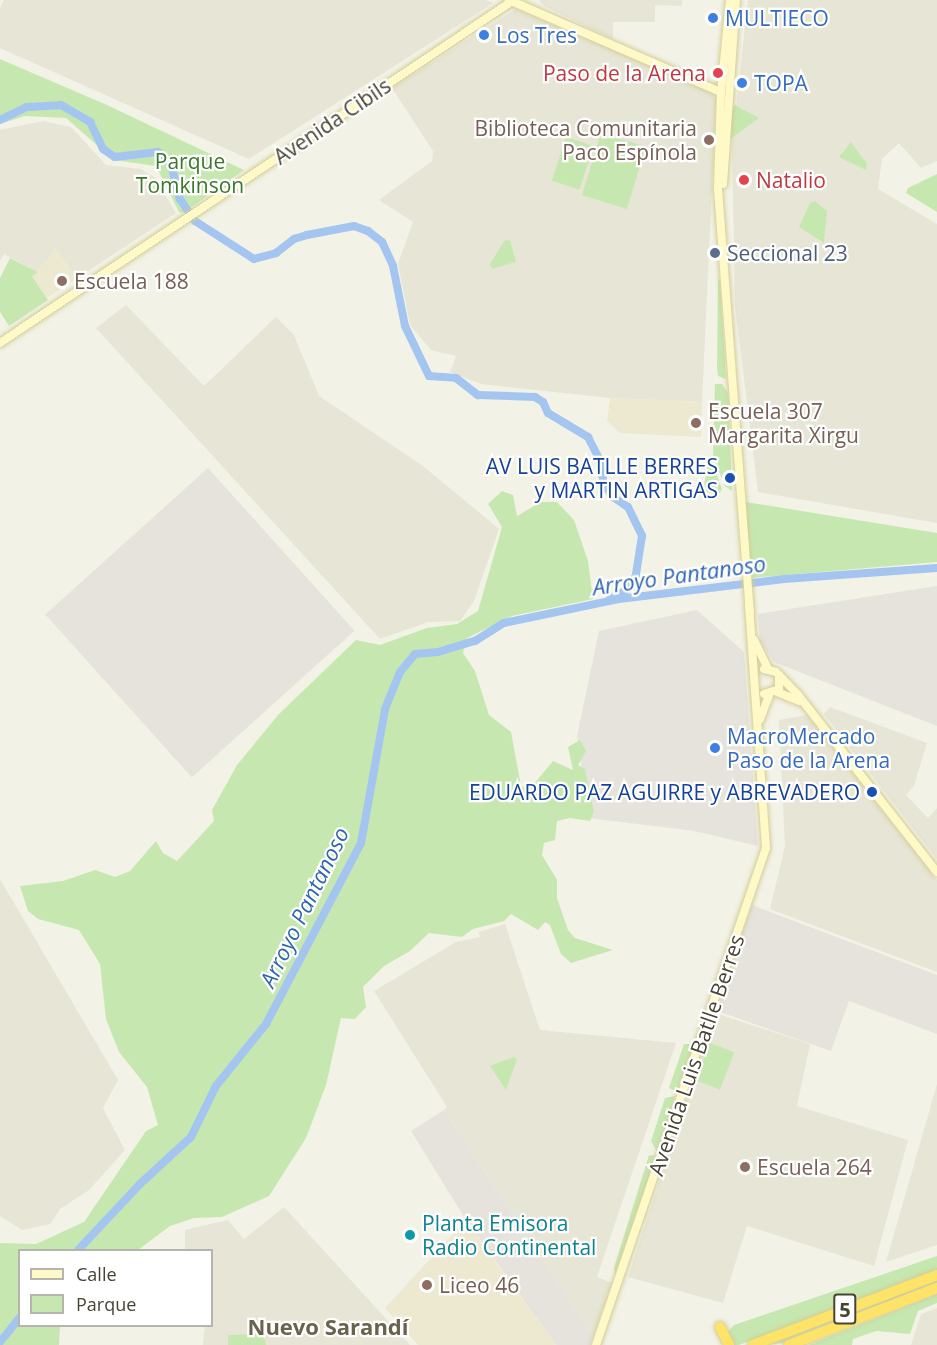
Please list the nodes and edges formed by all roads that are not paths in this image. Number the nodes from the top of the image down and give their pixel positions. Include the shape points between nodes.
1 (730, 0) edge
2 (736, 0) edge
3 (511, 1) edge
4 (721, 92) junction
5 (720, 238) junction
6 (0, 343) edge
7 (749, 603) junction
8 (768, 669) junction
9 (779, 675) junction
10 (756, 676) junction
11 (757, 690) junction
12 (773, 693) junction
13 (805, 704) junction
14 (760, 761) junction
15 (937, 872) edge
16 (937, 1275) edge
17 (937, 1288) edge
18 (720, 1328) dead end
19 (794, 1343) edge
20 (596, 1345) edge
21 (729, 1345) edge
22 (753, 1345) edge

1 - 4 main road
2 - 5 main road
3 - 4 main road
3 - 6 main road, Avenida Cibils
4 - 5 main road
5 - 7 main road
7 - 8 main road via 757,650
7 - 10 main road
8 - 9 main road
8 - 10 main road
9 - 12 main road, Avenida Luis Batlle Berres
9 - 13 main road
10 - 11 main road, Avenida Luis Batlle Berres
11 - 12 main road
11 - 14 main road, Avenida Luis Batlle Berres
12 - 13 main road via 794,697
12 - 14 main road, Avenida Luis Batlle Berres via 761,716
13 - 15 main road
14 - 20 main road, Avenida Luis Batlle Berres via 767,835 762,862
16 - 22 highway, 5
17 - 19 highway, 5
18 - 21 highway

